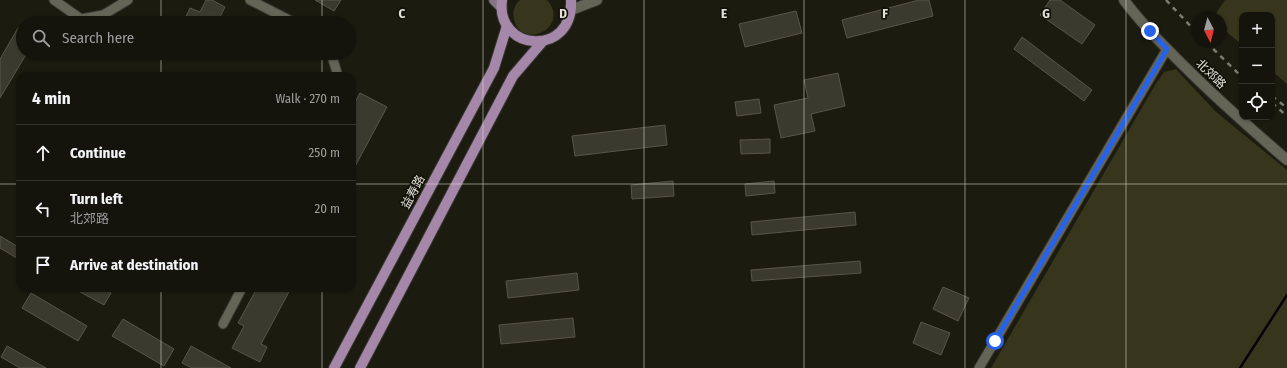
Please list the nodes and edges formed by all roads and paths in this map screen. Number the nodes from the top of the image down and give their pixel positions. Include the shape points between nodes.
1 (54, 0) edge
2 (128, 0) edge
3 (250, 0) edge
4 (597, 0) edge
5 (1124, 0) edge
6 (499, 2) edge
7 (571, 5) edge
8 (77, 16) edge
9 (98, 16) edge
10 (281, 16) edge
11 (507, 26) junction
12 (543, 41) junction
13 (1167, 49) junction
14 (332, 60) edge
15 (337, 72) edge
16 (1287, 160) edge
17 (240, 292) edge
18 (223, 324) dead end
19 (334, 368) edge
20 (360, 368) edge
21 (979, 368) edge

1 - 8 street
2 - 9 street
3 - 10 street
4 - 7 street
5 - 13 street, 北郊路
6 - 11 main road
7 - 12 main road via 568,21 562,30 554,37
11 - 12 main road via 523,39
11 - 19 main road, 益寿路 via 494,68
12 - 20 main road via 513,76
13 - 16 street, 北郊路 via 1236,116
13 - 21 street
14 - 15 street
17 - 18 street

